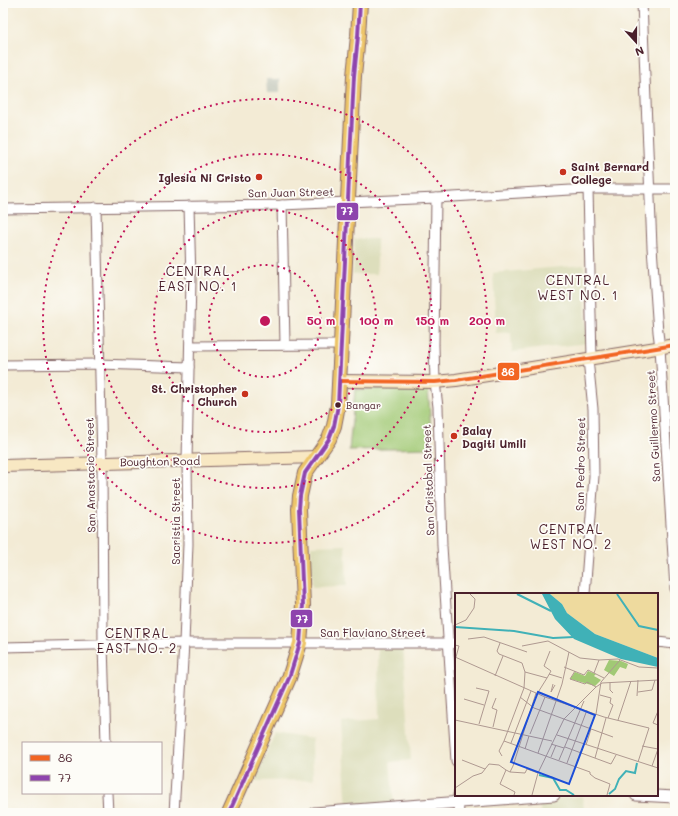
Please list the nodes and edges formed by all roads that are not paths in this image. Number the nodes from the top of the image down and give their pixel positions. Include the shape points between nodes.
1 (360, 3) edge
2 (642, 3) edge
3 (649, 188) junction
4 (588, 189) junction
5 (675, 189) edge
6 (436, 198) junction
7 (348, 203) junction
8 (282, 205) junction
9 (189, 206) junction
10 (96, 207) junction
11 (3, 209) edge
12 (285, 344) junction
13 (340, 345) junction
14 (675, 345) edge
15 (190, 346) junction
16 (660, 348) junction
17 (590, 358) junction
18 (99, 364) junction
19 (3, 365) edge
20 (189, 367) junction
21 (340, 381) junction
22 (435, 382) junction
23 (317, 457) junction
24 (187, 460) junction
25 (102, 462) junction
26 (3, 466) edge
27 (675, 589) edge
28 (585, 593) edge
29 (658, 642) edge
30 (184, 643) junction
31 (300, 643) junction
32 (452, 644) edge
33 (675, 644) edge
34 (103, 645) junction
35 (3, 647) edge
36 (455, 732) edge
37 (106, 742) edge
38 (107, 794) edge
39 (543, 796) edge
40 (656, 796) edge
41 (675, 797) edge
42 (459, 804) edge
43 (108, 813) edge
44 (174, 813) edge
45 (229, 813) edge
46 (314, 813) edge

1 - 7 highway
2 - 3 street, San Guillermo Street
3 - 4 street, San Juan Street
3 - 5 street, San Juan Street
3 - 16 street, San Guillermo Street
4 - 6 street, San Juan Street
4 - 17 street, San Pedro Street
6 - 7 street, San Juan Street
6 - 22 street, San Cristobal Street
7 - 8 street, San Juan Street
7 - 13 highway
8 - 9 street, San Juan Street
8 - 12 street
9 - 10 street, San Juan Street
9 - 15 street, Sacristia Street
10 - 11 street, San Juan Street
10 - 18 street, San Anastacio Street
12 - 13 street
12 - 15 street
13 - 21 highway
14 - 16 main road
15 - 20 street, Sacristia Street
16 - 17 main road
16 - 27 street, San Guillermo Street
17 - 22 main road
17 - 28 street, San Pedro Street via 594,476
18 - 19 street
18 - 20 street
18 - 25 street, San Anastacio Street
20 - 24 street, Sacristia Street
21 - 22 main road
21 - 23 highway via 334,426
22 - 32 street, San Cristobal Street via 442,546
23 - 24 main road, Boughton Road
23 - 31 highway via 305,473 300,496 303,605
24 - 25 main road, Boughton Road
24 - 30 street, Sacristia Street via 188,544
25 - 26 main road, Boughton Road
25 - 34 street, San Anastacio Street
29 - 33 street
30 - 31 street, San Flaviano Street
30 - 34 street, San Flaviano Street
30 - 44 street, Sacristia Street
31 - 32 street, San Flaviano Street
31 - 45 highway via 289,678
32 - 36 street, San Cristobal Street
34 - 35 street, San Flaviano Street
34 - 37 street, San Anastacio Street
38 - 43 street
39 - 42 street
40 - 41 street
42 - 46 street

